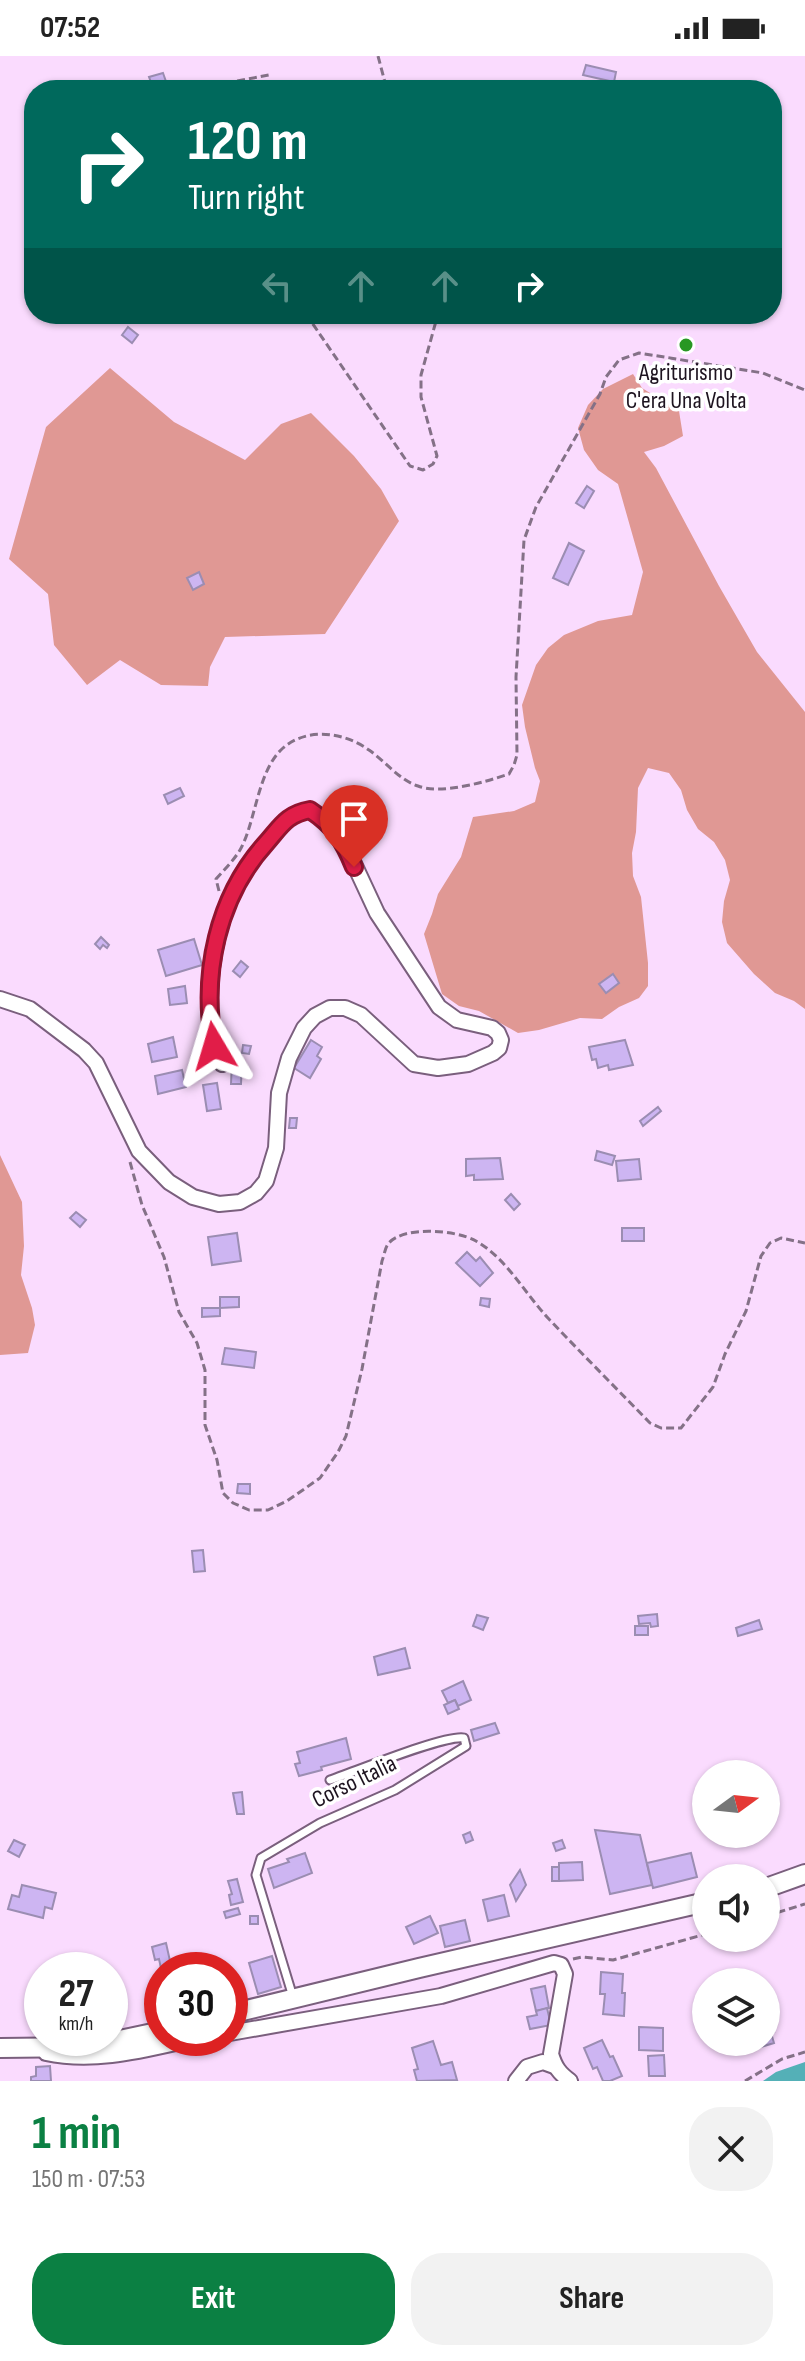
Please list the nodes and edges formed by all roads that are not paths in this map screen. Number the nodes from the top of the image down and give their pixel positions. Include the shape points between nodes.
1 (0, 999) edge
2 (222, 1064) dead end
3 (330, 1780) dead end
4 (805, 1874) edge
5 (780, 1883) edge
6 (692, 1905) edge
7 (293, 1999) junction
8 (248, 2010) edge
9 (248, 2030) edge
10 (144, 2035) edge
11 (0, 2048) edge
12 (22, 2048) junction
13 (144, 2049) edge
14 (554, 2066) junction
15 (516, 2081) edge
16 (570, 2081) edge

1 - 2 street via 30,1009 84,1050 96,1063 139,1151 169,1182 193,1197 219,1204 240,1202 266,1181 289,1058 315,1016 345,1008 361,1015 414,1064 438,1068 468,1064 499,1048 501,1040 492,1028 457,1020 439,1007 377,913 343,840 310,810 294,813 285,822 258,852 227,902 216,940 208,1016
3 - 7 lane, Corso Italia via 464,1738 466,1746 395,1790 320,1823 261,1858 256,1875
4 - 5 main road
6 - 7 main road
7 - 8 main road
9 - 14 street via 441,1996 558,1963 565,1974 551,2054
10 - 12 main road via 87,2047
11 - 12 main road
12 - 13 street via 69,2058
14 - 15 street via 543,2062 527,2067
14 - 16 street

